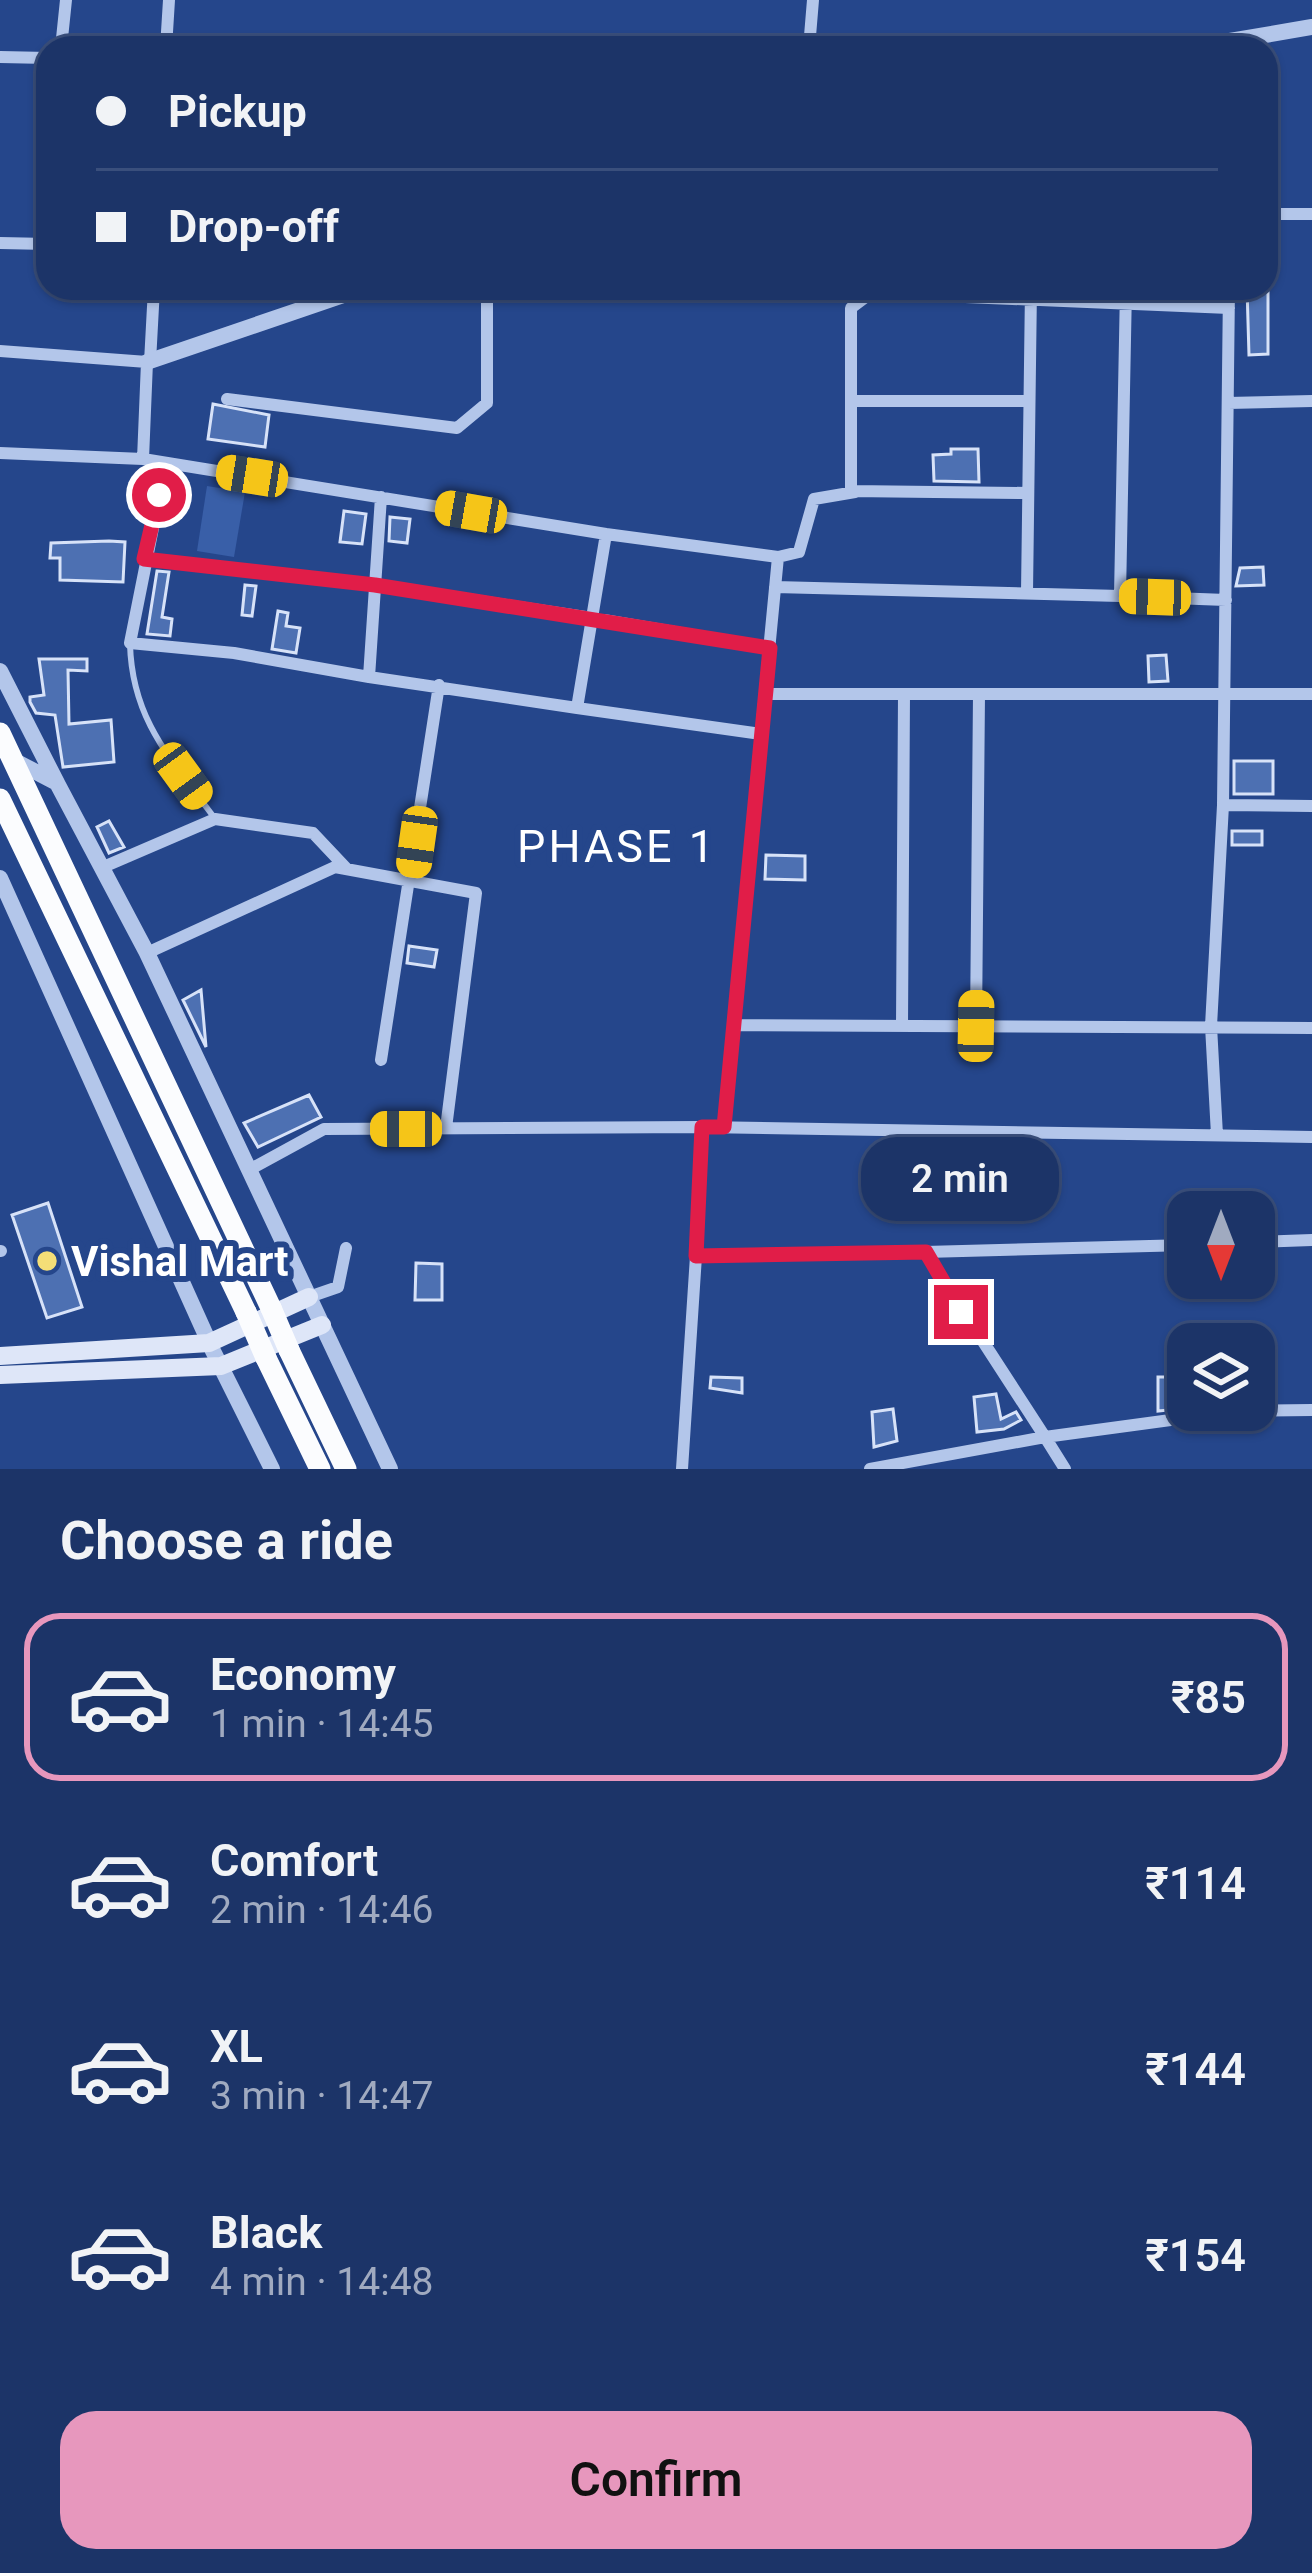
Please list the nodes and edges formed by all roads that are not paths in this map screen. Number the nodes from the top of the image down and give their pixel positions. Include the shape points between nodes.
1 (66, 0) edge
2 (170, 0) edge
3 (813, 0) edge
4 (1312, 27) edge
5 (62, 36) edge
6 (167, 36) edge
7 (810, 36) edge
8 (1269, 36) edge
9 (0, 57) edge
10 (36, 58) edge
11 (1278, 214) edge
12 (1312, 214) edge
13 (0, 243) edge
14 (36, 244) edge
15 (153, 300) edge
16 (329, 300) edge
17 (487, 300) edge
18 (861, 300) edge
19 (1030, 300) edge
20 (1126, 300) edge
21 (1165, 300) edge
22 (1228, 300) edge
23 (1228, 308) junction
24 (0, 351) edge
25 (148, 362) junction
26 (227, 399) dead end
27 (851, 401) junction
28 (1026, 401) junction
29 (1312, 401) edge
30 (1228, 403) junction
31 (0, 453) edge
32 (143, 459) junction
33 (166, 463) junction
34 (855, 492) junction
35 (1027, 494) junction
36 (382, 496) junction
37 (605, 534) junction
38 (778, 557) junction
39 (144, 559) junction
40 (375, 585) junction
41 (775, 587) junction
42 (1027, 593) junction
43 (1120, 596) junction
44 (1226, 600) junction
45 (592, 619) junction
46 (130, 643) junction
47 (770, 648) junction
48 (0, 671) edge
49 (369, 677) junction
50 (439, 685) junction
51 (765, 694) junction
52 (904, 694) junction
53 (980, 694) junction
54 (1225, 694) junction
55 (1312, 694) edge
56 (577, 707) junction
57 (0, 733) edge
58 (761, 734) junction
59 (13, 760) junction
60 (57, 783) junction
61 (0, 799) edge
62 (1223, 805) junction
63 (1312, 806) edge
64 (215, 819) junction
65 (100, 868) junction
66 (347, 869) junction
67 (0, 878) edge
68 (412, 881) junction
69 (147, 953) junction
70 (734, 1025) junction
71 (902, 1026) junction
72 (976, 1026) junction
73 (1211, 1026) junction
74 (1312, 1028) edge
75 (381, 1060) dead end
76 (702, 1127) junction
77 (724, 1127) junction
78 (446, 1129) junction
79 (1217, 1135) junction
80 (1312, 1137) edge
81 (249, 1170) junction
82 (1312, 1240) edge
83 (1275, 1241) edge
84 (1167, 1246) edge
85 (346, 1248) dead end
86 (926, 1252) junction
87 (696, 1256) junction
88 (309, 1297) junction
89 (322, 1325) junction
90 (209, 1342) junction
91 (0, 1356) edge
92 (221, 1366) junction
93 (0, 1375) edge
94 (1312, 1410) edge
95 (1045, 1437) junction
96 (272, 1469) edge
97 (320, 1469) edge
98 (346, 1469) edge
99 (390, 1469) edge
100 (682, 1469) edge
101 (870, 1469) edge
102 (1065, 1469) edge

1 - 5 street
2 - 6 street
3 - 7 street
4 - 8 street
9 - 10 street
11 - 12 street
13 - 14 street
15 - 25 street
16 - 25 street
17 - 26 street via 487,403 457,428
18 - 27 street via 851,308
19 - 28 street
20 - 43 street
21 - 23 street
22 - 23 street
23 - 30 street
24 - 25 street
25 - 32 street
27 - 28 street
27 - 34 street
28 - 35 street
29 - 30 street
30 - 44 street
31 - 32 street
32 - 33 street
33 - 36 street
33 - 39 street
34 - 35 street
34 - 38 street via 814,499 799,552
35 - 42 street
36 - 37 street
36 - 40 street
37 - 38 street
37 - 45 street
38 - 41 street
39 - 40 street
39 - 46 street
40 - 45 street
40 - 49 street
41 - 42 street
41 - 47 street
42 - 43 street
43 - 44 street
44 - 54 street
45 - 47 street
45 - 56 street
46 - 49 street
46 - 64 lane via 141,714
47 - 51 street
48 - 60 street
49 - 50 street
50 - 56 street
50 - 68 street
51 - 52 street
51 - 58 street
52 - 53 street
52 - 71 street
53 - 54 street
53 - 72 street
54 - 55 street
54 - 62 street
56 - 58 street
57 - 59 highway
58 - 70 street
59 - 60 street
59 - 98 highway, bridge
60 - 65 street
61 - 97 highway, bridge
62 - 63 street
62 - 73 street
64 - 65 street
64 - 66 street via 313,833
65 - 69 street
66 - 68 street
66 - 69 street via 335,867
67 - 90 street
68 - 75 street
68 - 78 street via 476,893
69 - 81 street
70 - 71 street
70 - 77 street
71 - 72 street
72 - 73 street
73 - 74 street
73 - 79 street
76 - 77 street
76 - 78 street
76 - 87 street
77 - 79 street
78 - 81 street via 324,1129
79 - 80 street
81 - 88 street
82 - 83 street
84 - 86 street
85 - 88 street via 338,1287
86 - 87 street
86 - 95 street
87 - 100 street
88 - 89 street
88 - 90 main road
89 - 92 main road
89 - 99 street
90 - 91 main road
90 - 92 street
92 - 93 main road
92 - 96 street
94 - 95 street
95 - 101 street
95 - 102 street

